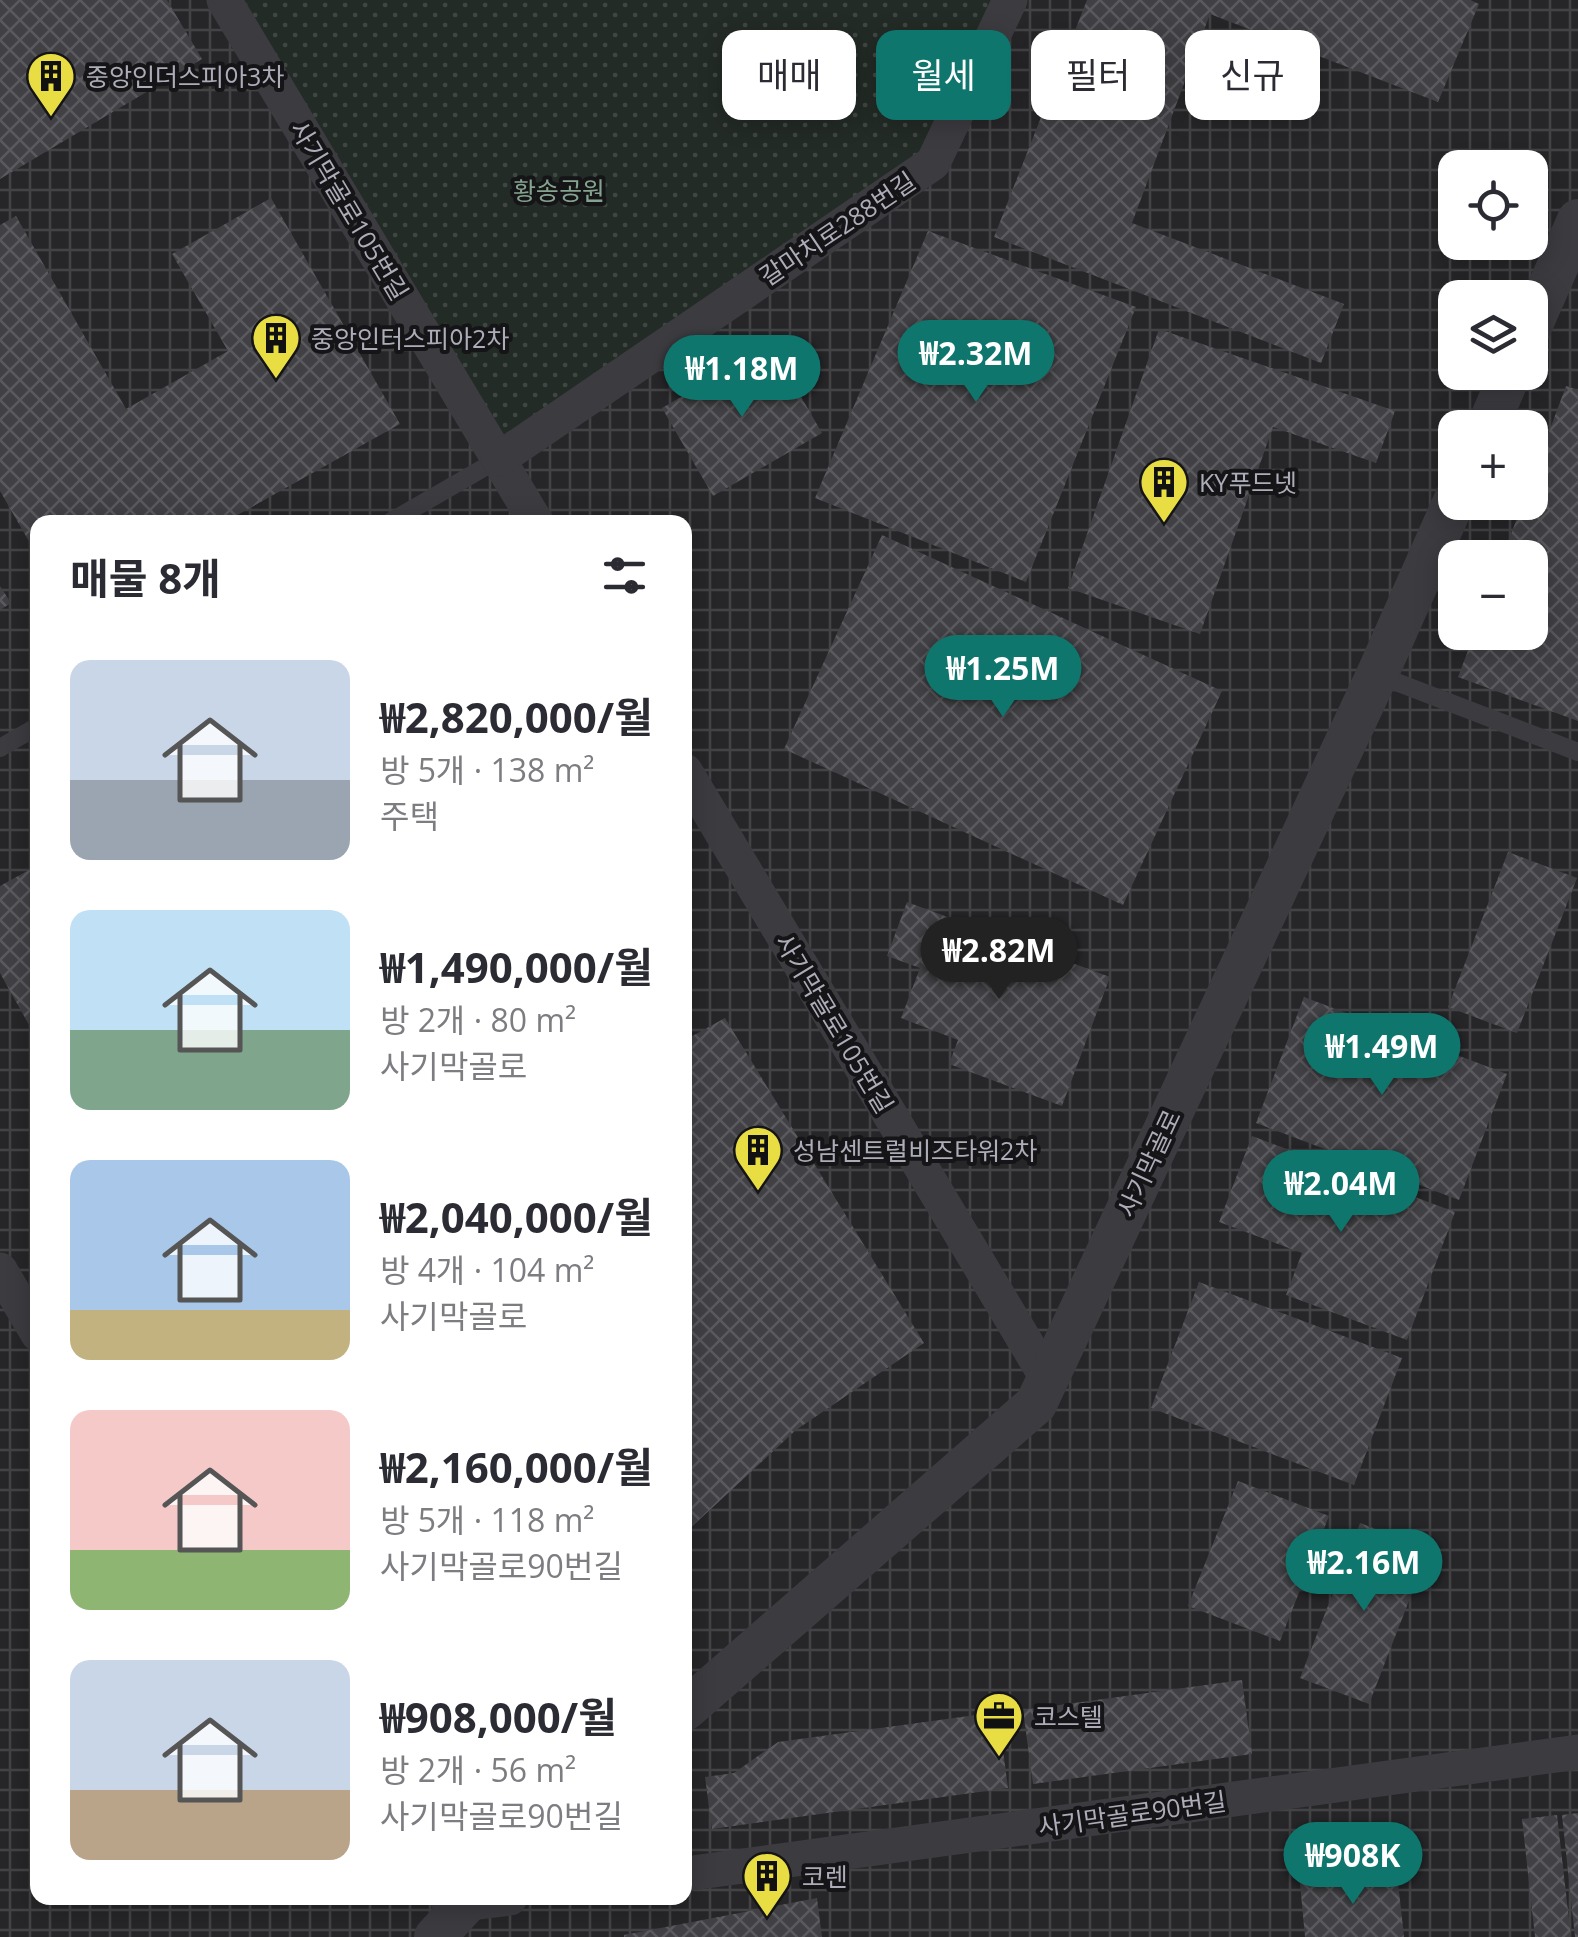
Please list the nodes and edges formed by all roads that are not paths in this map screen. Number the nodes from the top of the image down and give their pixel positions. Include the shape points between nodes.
1 (224, 0) edge
2 (1010, 0) edge
3 (1578, 220) edge
4 (1548, 288) edge
5 (499, 459) junction
6 (402, 515) edge
7 (532, 515) edge
8 (1446, 520) edge
9 (1377, 675) junction
10 (30, 731) edge
11 (0, 748) edge
12 (1578, 752) edge
13 (692, 784) edge
14 (0, 1270) edge
15 (30, 1321) edge
16 (1047, 1378) junction
17 (692, 1704) edge
18 (1578, 1752) edge
19 (692, 1873) edge
20 (461, 1909) edge
21 (435, 1937) edge

1 - 5 street, 사기막골로105번길
2 - 5 street, 갈마치로288번길 via 934,162
3 - 4 street
5 - 6 lane, 갈마치로288번길
5 - 7 street, 사기막골로105번길
8 - 9 street, 사기막골로
9 - 12 lane
9 - 16 street, 사기막골로
10 - 11 lane
13 - 16 street, 사기막골로105번길
14 - 15 street
16 - 17 street, 사기막골로 via 1036,1404
18 - 19 street, 사기막골로90번길
20 - 21 street

